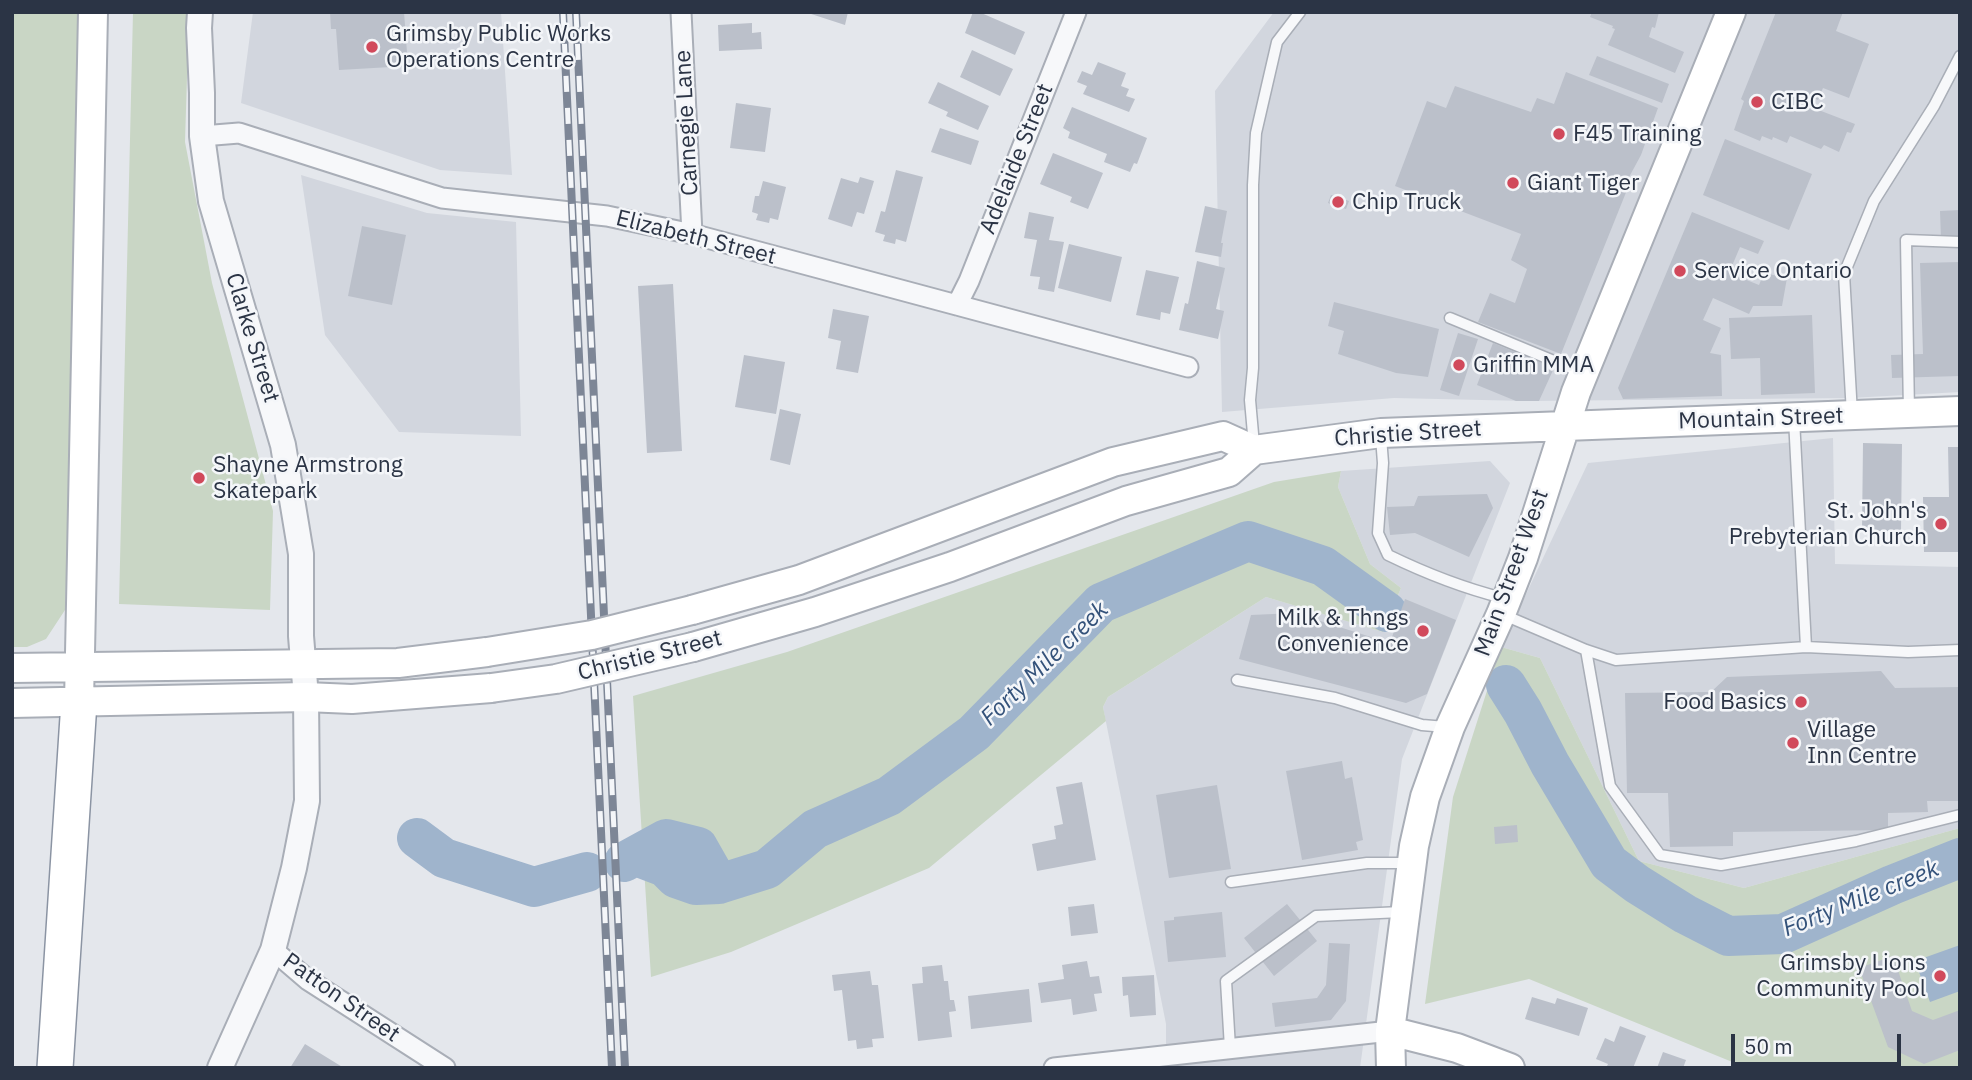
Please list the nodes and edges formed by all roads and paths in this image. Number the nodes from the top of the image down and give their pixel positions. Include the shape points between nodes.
1 (93, 12) edge
2 (200, 12) edge
3 (681, 12) edge
4 (1076, 12) edge
5 (1300, 12) edge
6 (1730, 13) edge
7 (1960, 56) edge
8 (202, 136) junction
9 (692, 234) junction
10 (1960, 242) edge
11 (957, 306) junction
12 (1450, 318) dead end
13 (1188, 367) dead end
14 (1584, 373) junction
15 (1960, 411) edge
16 (1909, 412) junction
17 (1852, 415) junction
18 (1794, 419) junction
19 (1563, 427) junction
20 (1381, 433) junction
21 (1254, 450) junction
22 (1504, 606) junction
23 (1806, 647) junction
24 (1586, 650) junction
25 (1960, 650) edge
26 (305, 664) junction
27 (81, 666) junction
28 (12, 668) edge
29 (1237, 680) dead end
30 (306, 697) junction
31 (79, 702) junction
32 (12, 703) edge
33 (1450, 727) junction
34 (1960, 815) edge
35 (1412, 863) junction
36 (1231, 882) dead end
37 (1405, 912) junction
38 (273, 950) junction
39 (1390, 1031) junction
40 (1230, 1048) junction
41 (55, 1068) edge
42 (220, 1068) edge
43 (445, 1068) edge
44 (1054, 1068) edge
45 (1391, 1068) edge
46 (1510, 1068) edge

1 - 27 main road
2 - 8 street, Clarke Street
3 - 9 street, Carnegie Lane
4 - 11 street, Adelaide Street
5 - 21 lane via 1277,42 1256,133 1250,400
6 - 14 main road, Main Street West
7 - 17 lane via 1874,201 1844,274
8 - 9 street, Elizabeth Street via 239,133 442,198 607,216
8 - 26 street, Clarke Street via 211,201 283,445 301,554
9 - 11 street, Elizabeth Street
10 - 16 lane via 1906,240
11 - 13 street, Elizabeth Street
12 - 14 lane
14 - 19 main road, Main Street West
15 - 16 main road, Mountain Street
16 - 17 main road, Mountain Street
17 - 18 main road, Mountain Street
18 - 19 main road, Mountain Street
18 - 23 lane
19 - 20 main road, Christie Street
19 - 22 main road, Main Street West
20 - 21 main road, Christie Street
20 - 22 lane via 1378,533 1388,555
21 - 26 main road, Christie Street, bridge via 1223,436 1113,462 799,580 592,635 398,663
21 - 30 main road, Christie Street, bridge via 1229,472 1126,501 815,612 693,647 556,679 491,688 352,699
22 - 24 lane
22 - 33 main road, Main Street West
23 - 24 lane via 1616,660
23 - 25 lane
24 - 34 lane via 1610,786 1660,855 1721,865 1856,841
26 - 27 main road, Christie Street
26 - 30 street, Clarke Street
27 - 28 main road, Christie Street
27 - 31 main road
29 - 33 lane via 1335,698 1422,725
30 - 31 main road, Christie Street
30 - 38 street, Clarke Street via 307,801
31 - 32 main road, Christie Street
31 - 41 highway
33 - 35 main road, Main Street West via 1425,797
35 - 36 lane via 1367,863
35 - 37 main road, Main Street West
37 - 39 main road, Main Street West
37 - 40 lane via 1316,916 1227,981
38 - 42 street, Clarke Street
38 - 43 street, Patton Street via 308,980
39 - 40 street
39 - 45 main road, Main Street West
39 - 46 main road
40 - 44 street

